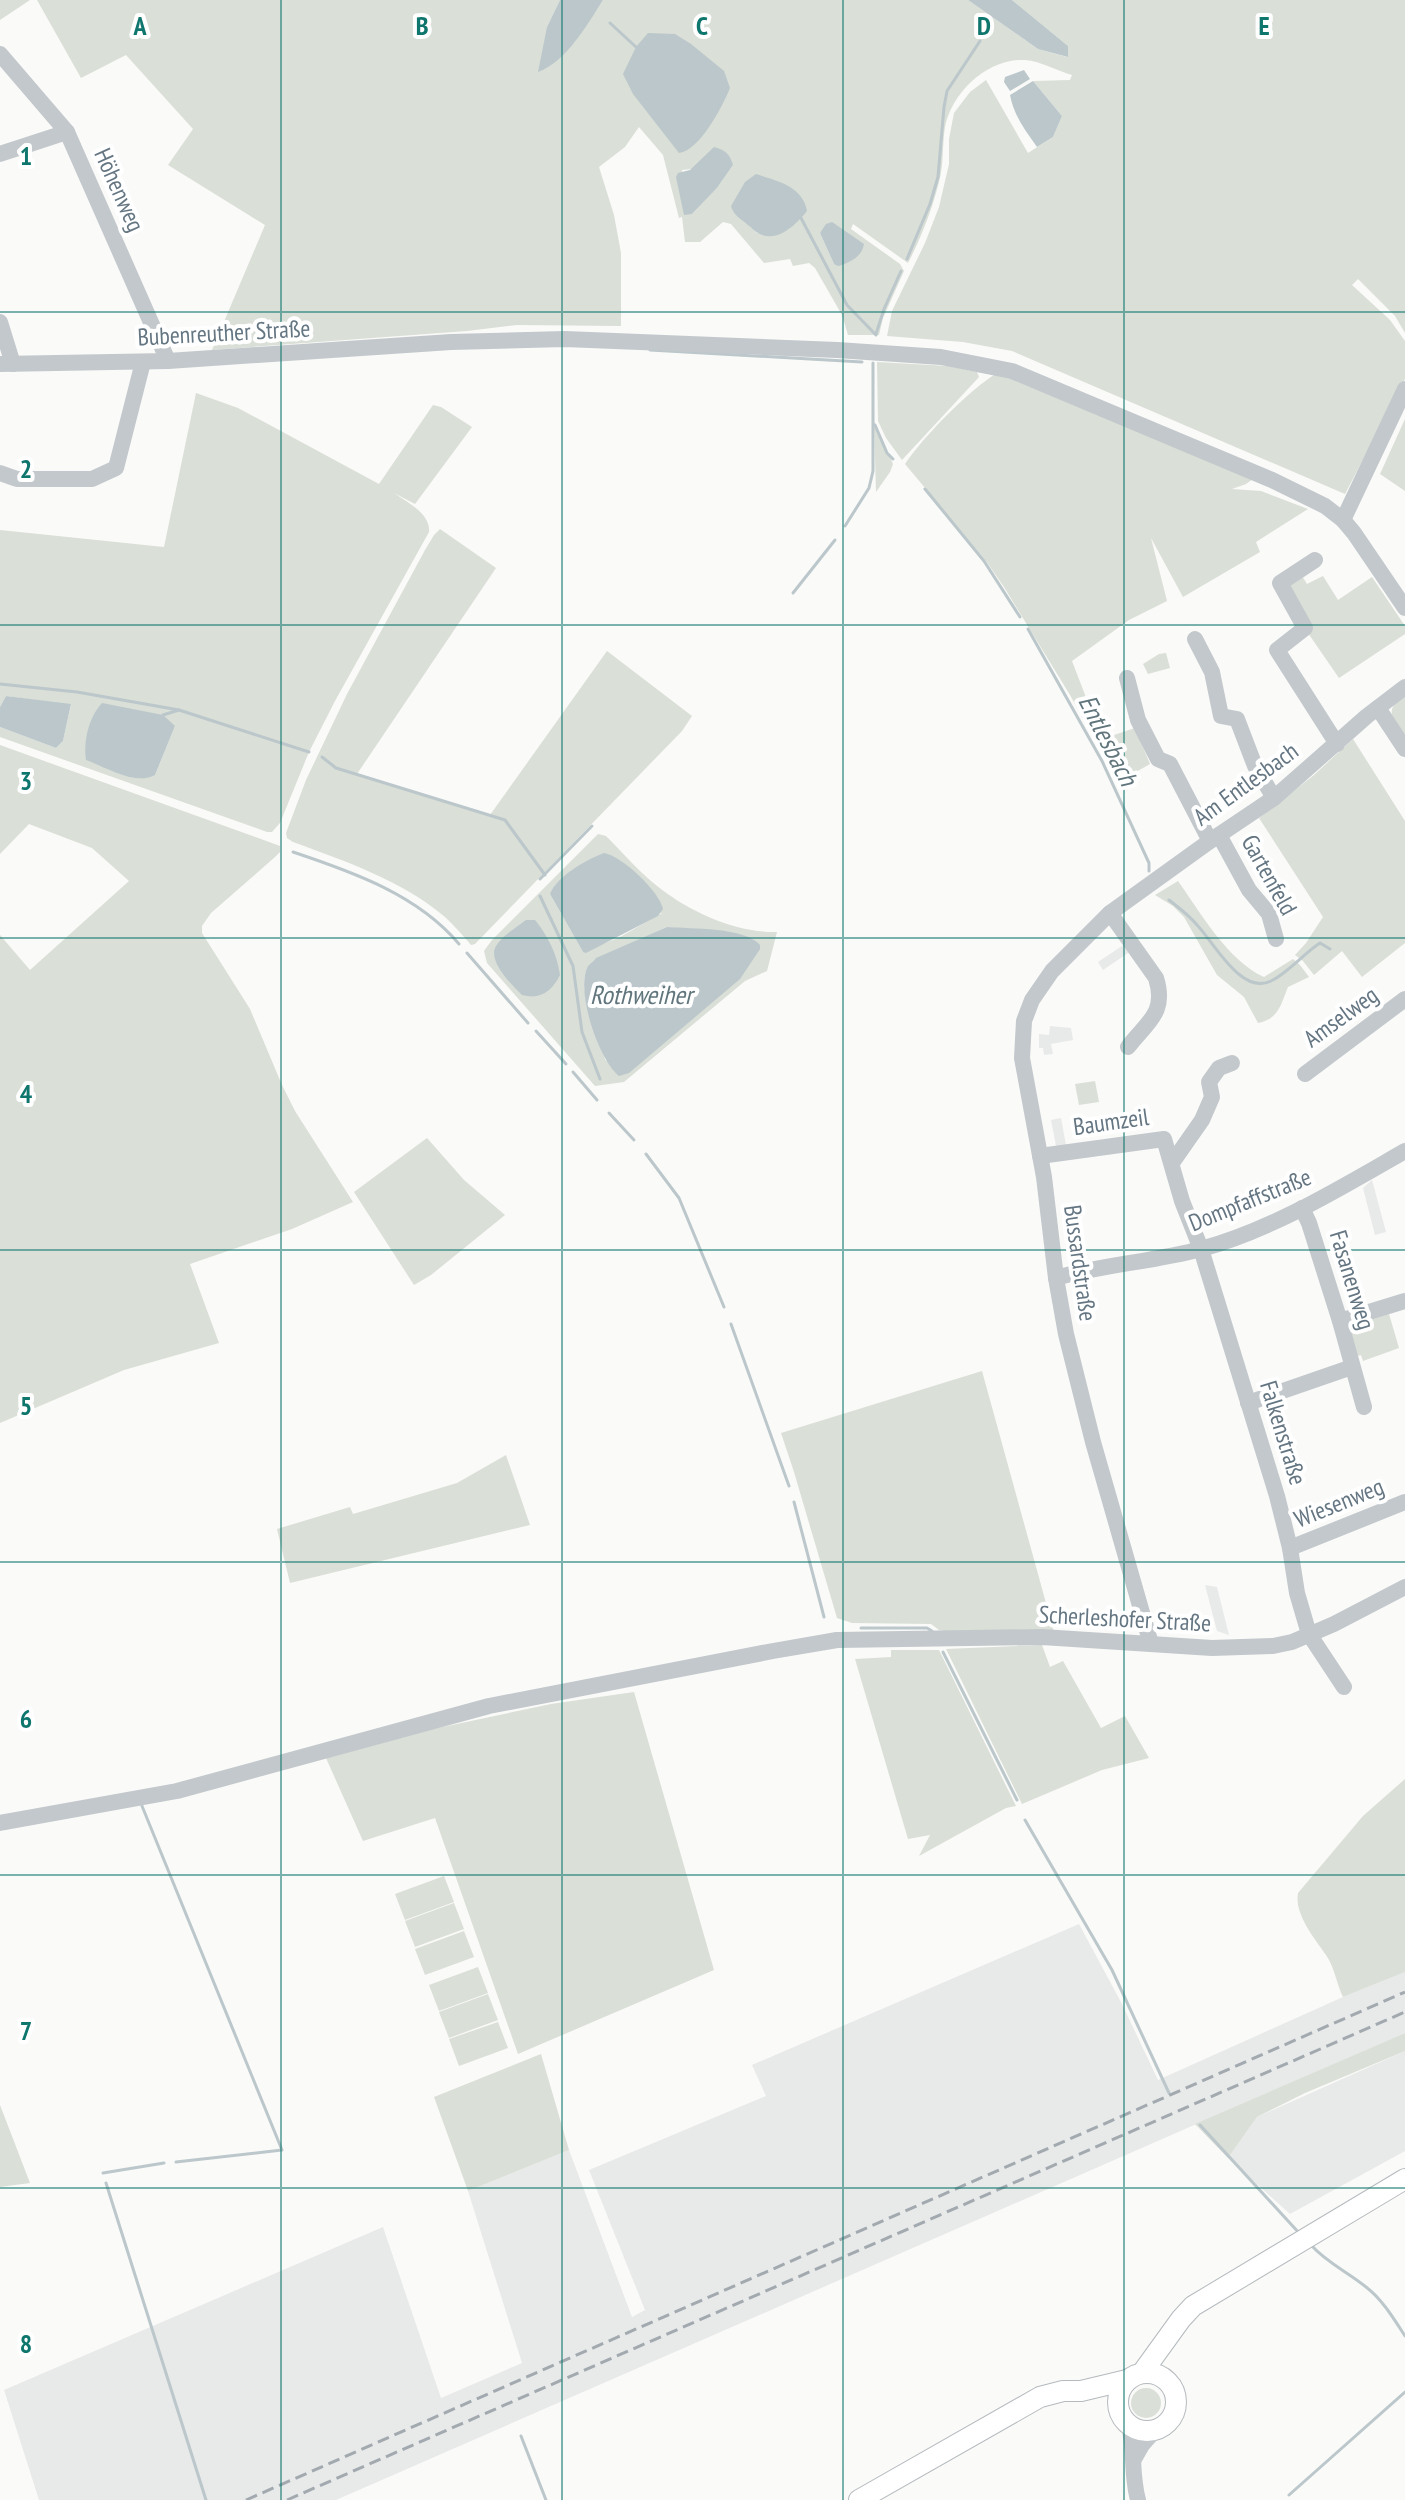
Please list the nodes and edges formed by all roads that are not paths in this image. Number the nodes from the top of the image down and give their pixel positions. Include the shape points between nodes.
1 (0, 54) edge
2 (67, 132) junction
3 (0, 154) edge
4 (0, 322) edge
5 (168, 361) junction
6 (143, 362) junction
7 (7, 364) edge
8 (1405, 389) edge
9 (0, 473) edge
10 (1343, 520) junction
11 (1315, 560) dead end
12 (1405, 608) edge
13 (1195, 639) dead end
14 (1127, 678) dead end
15 (1405, 687) edge
16 (1378, 708) junction
17 (1337, 744) junction
18 (1405, 749) edge
19 (1274, 798) junction
20 (1214, 838) junction
21 (1110, 913) junction
22 (1276, 939) dead end
23 (1405, 999) edge
24 (1128, 1047) dead end
25 (1232, 1063) dead end
26 (1305, 1074) dead end
27 (1405, 1151) edge
28 (1040, 1156) junction
29 (1172, 1163) junction
30 (1302, 1208) junction
31 (1201, 1249) junction
32 (1056, 1278) junction
33 (1405, 1301) edge
34 (1340, 1321) junction
35 (1352, 1367) junction
36 (1248, 1403) junction
37 (1364, 1407) dead end
38 (1405, 1502) edge
39 (1290, 1548) junction
40 (1405, 1587) edge
41 (1309, 1634) junction
42 (1151, 1644) junction
43 (1344, 1687) dead end
44 (0, 1823) edge
45 (1405, 2179) edge
46 (1172, 2333) junction
47 (1135, 2376) junction
48 (1167, 2380) junction
49 (1081, 2391) junction
50 (1124, 2416) junction
51 (1155, 2430) junction
52 (1134, 2459) junction
53 (859, 2500) edge
54 (1138, 2500) edge

1 - 2 street, Höhenweg
2 - 3 street
2 - 5 street, Höhenweg
4 - 7 street
5 - 6 street, Bubenreuther Straße
5 - 10 street, Bubenreuther Straße via 565,339 941,357 1012,371 1272,480
6 - 7 street, Bubenreuther Straße
6 - 9 street via 116,468 92,479 17,479
8 - 10 street
10 - 12 street
11 - 17 street via 1280,583 1305,628 1277,650
13 - 19 street via 1212,672 1221,716 1237,719
14 - 20 street, Gartenfeld via 1138,720 1158,759 1170,764
15 - 16 street, Am Entlesbach
16 - 17 street, Am Entlesbach
16 - 18 street
17 - 19 street, Am Entlesbach
19 - 20 street, Am Entlesbach
20 - 21 street, Am Entlesbach
20 - 22 street, Gartenfeld via 1269,914
21 - 24 street via 1160,991 1160,1004
21 - 28 street, Bussardstraße via 1052,971 1024,1021 1022,1058
23 - 26 street, Amselweg
25 - 29 street, Baumzeil via 1219,1068 1209,1082 1205,1122
27 - 30 street, Dompfaffstraße
28 - 29 street, Baumzeil via 1164,1139
28 - 32 street, Bussardstraße
29 - 31 street
30 - 31 street, Dompfaffstraße
30 - 34 street, Fasanenweg
31 - 32 street, Dompfaffstraße
31 - 36 street, Falkenstraße
32 - 42 street, Bussardstraße via 1069,1349
33 - 34 street
34 - 35 street, Fasanenweg
35 - 36 street, Fasanenweg
35 - 37 street, Fasanenweg
36 - 39 street, Falkenstraße
38 - 39 street, Wiesenweg
39 - 41 street, Falkenstraße
40 - 41 street, Scherleshofer Straße
41 - 42 street, Scherleshofer Straße via 1292,1642 1243,1648
41 - 43 street
42 - 44 street, Scherleshofer Straße via 1042,1637 837,1640 489,1706 177,1791
45 - 46 main road via 1193,2306
46 - 47 main road
46 - 48 main road
47 - 48 main road via 1151,2373
47 - 49 main road
47 - 50 main road via 1121,2388
48 - 51 main road via 1177,2404 1170,2421
49 - 50 main road
49 - 53 main road via 1051,2394 1021,2406
50 - 51 main road via 1146,2431
50 - 52 street
51 - 52 street
52 - 54 street

